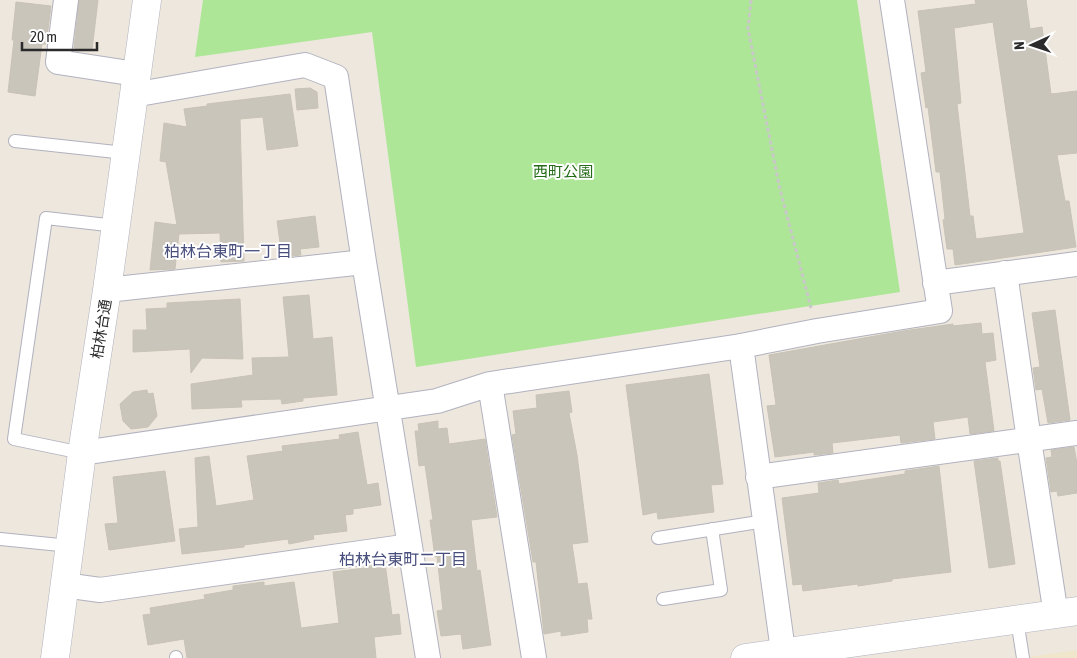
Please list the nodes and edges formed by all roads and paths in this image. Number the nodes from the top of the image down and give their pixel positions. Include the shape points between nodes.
1 (66, 0) edge
2 (147, 0) edge
3 (751, 0) edge
4 (892, 0) edge
5 (134, 85) junction
6 (15, 141) dead end
7 (125, 153) junction
8 (116, 226) junction
9 (364, 262) junction
10 (1077, 264) edge
11 (1005, 273) junction
12 (935, 283) junction
13 (107, 290) junction
14 (817, 331) junction
15 (741, 346) junction
16 (490, 384) junction
17 (389, 408) junction
18 (1077, 433) edge
19 (1029, 440) junction
20 (82, 453) junction
21 (758, 477) junction
22 (764, 521) junction
23 (712, 529) junction
24 (658, 538) dead end
25 (0, 539) edge
26 (70, 546) junction
27 (410, 546) junction
28 (64, 585) junction
29 (663, 599) dead end
30 (1067, 613) edge
31 (1017, 620) junction
32 (784, 655) edge
33 (55, 658) edge
34 (428, 658) edge
35 (534, 658) edge
36 (744, 658) edge
37 (1024, 658) edge

1 - 5 street via 58,62
2 - 5 street, 柏林台通
3 - 14 path via 748,29 779,184
4 - 12 street
5 - 7 street, 柏林台通
5 - 9 street via 305,65 336,78
6 - 7 lane
7 - 8 street, 柏林台通
8 - 13 street, 柏林台通
8 - 20 lane via 46,218 14,439
9 - 13 street
9 - 17 street
10 - 11 street
11 - 12 street
11 - 19 street
12 - 14 street via 940,311
13 - 20 street, 柏林台通
14 - 15 street
15 - 16 street
15 - 21 street
16 - 17 street via 437,401
16 - 35 street
17 - 20 street
17 - 27 street
18 - 19 street
19 - 21 street
19 - 30 street
20 - 26 street, 柏林台通
21 - 22 street
22 - 23 lane
22 - 32 street
23 - 24 lane
23 - 29 lane via 722,590
25 - 26 lane
26 - 28 street, 柏林台通
27 - 28 street via 100,590
27 - 34 street
28 - 33 street, 柏林台通
30 - 31 street
31 - 32 street
31 - 37 lane
32 - 36 street

